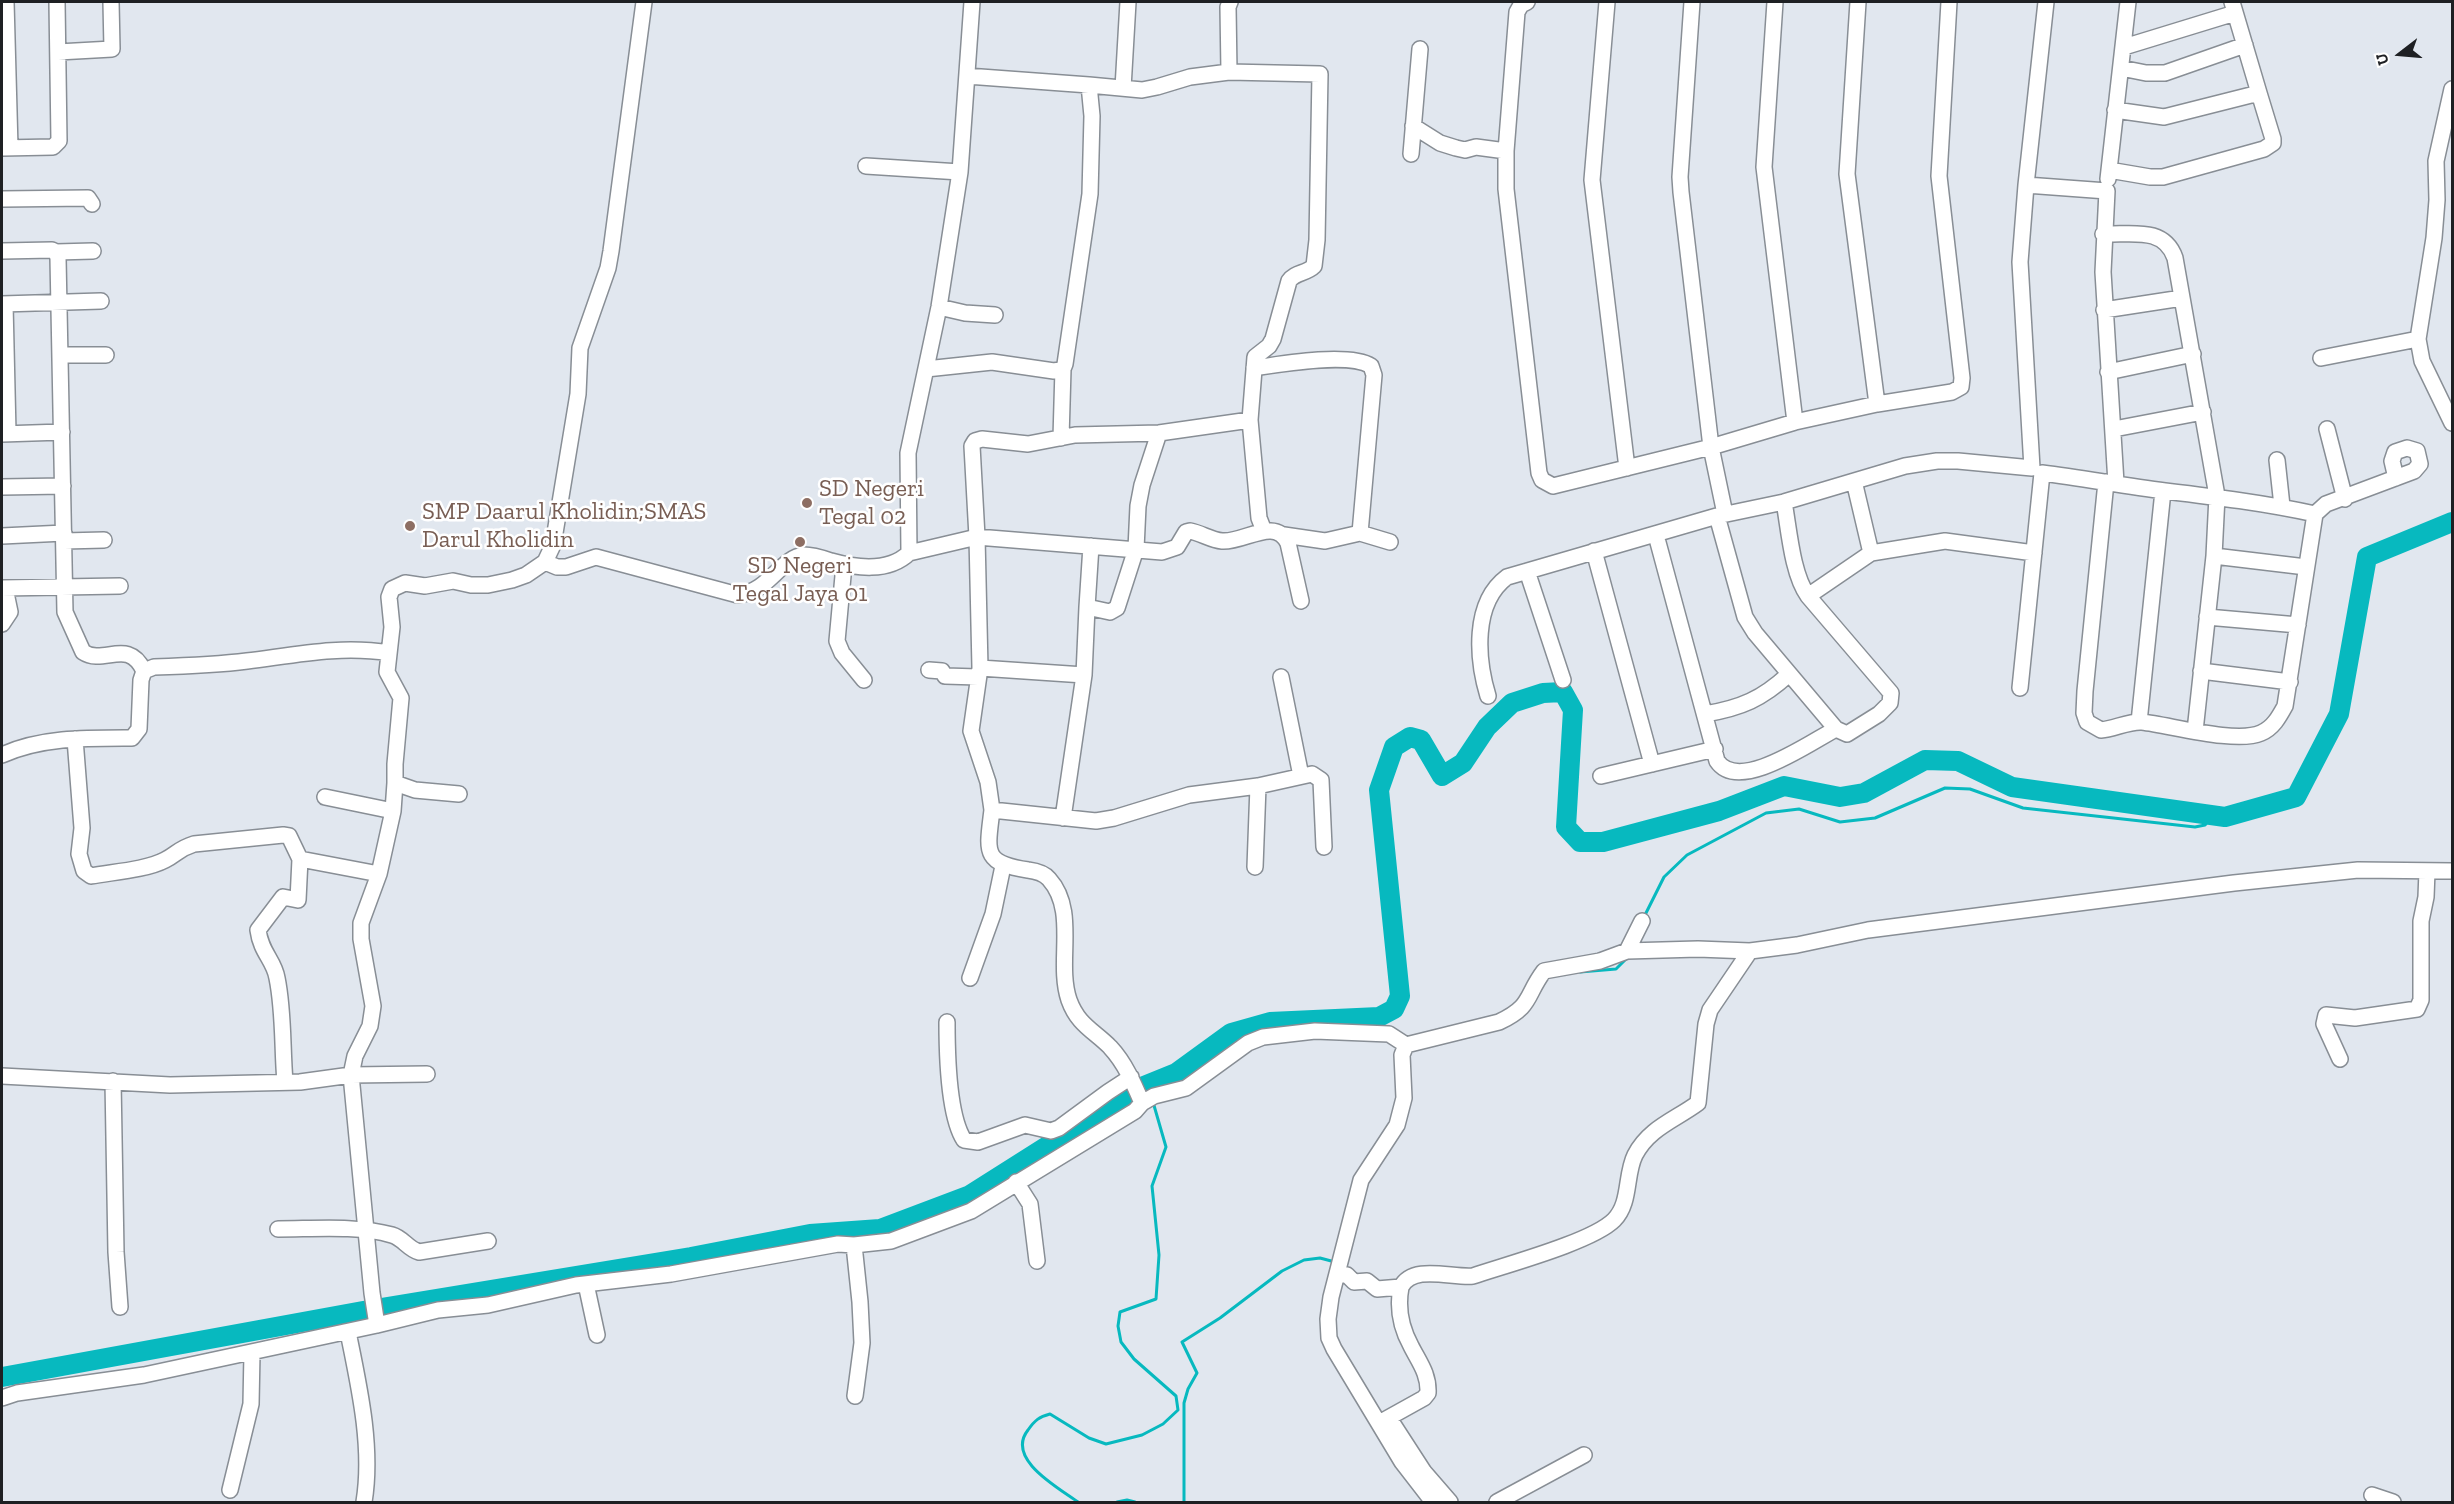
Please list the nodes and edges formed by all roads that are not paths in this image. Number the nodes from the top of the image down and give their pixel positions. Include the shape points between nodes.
1 (6, 2) edge
2 (57, 2) edge
3 (111, 2) edge
4 (644, 2) edge
5 (972, 2) edge
6 (1128, 2) edge
7 (1230, 2) edge
8 (1527, 2) edge
9 (1607, 2) edge
10 (1692, 2) edge
11 (1775, 2) edge
12 (1858, 2) edge
13 (1949, 2) edge
14 (2046, 2) edge
15 (2128, 2) edge
16 (2233, 7) edge
17 (2245, 45) junction
18 (2124, 47) junction
19 (1420, 49) dead end
20 (58, 52) junction
21 (2121, 68) junction
22 (1229, 72) junction
23 (967, 76) junction
24 (1089, 86) junction
25 (1123, 88) junction
26 (2452, 89) edge
27 (2259, 93) junction
28 (2115, 111) junction
29 (1413, 126) junction
30 (6, 148) edge
31 (1506, 151) junction
32 (1411, 154) dead end
33 (866, 166) dead end
34 (2109, 170) junction
35 (960, 172) junction
36 (2026, 185) junction
37 (2107, 191) junction
38 (2, 199) edge
39 (92, 204) dead end
40 (2103, 234) junction
41 (2, 250) edge
42 (93, 251) dead end
43 (56, 252) junction
44 (2182, 298) junction
45 (101, 301) dead end
46 (59, 302) junction
47 (3, 304) edge
48 (939, 308) junction
49 (2104, 310) junction
50 (996, 315) dead end
51 (2418, 339) junction
52 (2193, 354) junction
53 (60, 355) junction
54 (106, 355) dead end
55 (2320, 358) dead end
56 (1254, 368) junction
57 (926, 369) junction
58 (1063, 369) junction
59 (2109, 372) junction
60 (1877, 404) junction
61 (2203, 412) junction
62 (1250, 420) junction
63 (1795, 422) junction
64 (2452, 423) edge
65 (2114, 429) junction
66 (2327, 429) dead end
67 (62, 432) junction
68 (5, 433) edge
69 (1159, 433) junction
70 (1061, 438) junction
71 (1711, 447) junction
72 (2277, 459) dead end
73 (1627, 468) junction
74 (2037, 470) junction
75 (2396, 478) dead end
76 (1854, 481) junction
77 (2111, 482) junction
78 (63, 486) junction
79 (2, 487) edge
80 (2163, 490) junction
81 (2217, 496) junction
82 (2345, 499) junction
83 (1784, 502) junction
84 (2282, 506) junction
85 (2315, 514) junction
86 (1721, 515) junction
87 (1264, 531) junction
88 (1360, 533) junction
89 (1284, 535) junction
90 (1656, 535) junction
91 (2, 536) edge
92 (64, 537) junction
93 (977, 537) junction
94 (104, 540) dead end
95 (1390, 542) dead end
96 (1091, 546) junction
97 (1136, 549) junction
98 (1594, 551) junction
99 (1871, 553) junction
100 (2034, 553) junction
101 (909, 554) junction
102 (2214, 556) junction
103 (545, 562) junction
104 (844, 564) junction
105 (2306, 567) junction
106 (1527, 570) junction
107 (120, 586) dead end
108 (3, 588) edge
109 (65, 588) junction
110 (1808, 596) junction
111 (1301, 601) dead end
112 (1087, 607) junction
113 (2207, 617) junction
114 (2, 624) edge
115 (2298, 625) junction
116 (389, 653) junction
117 (929, 670) dead end
118 (144, 671) junction
119 (2201, 671) junction
120 (979, 672) junction
121 (1789, 674) junction
122 (1084, 675) junction
123 (1281, 677) dead end
124 (864, 680) dead end
125 (1563, 680) dead end
126 (2290, 682) junction
127 (2020, 688) dead end
128 (1488, 696) dead end
129 (1705, 714) junction
130 (2139, 722) junction
131 (1836, 729) junction
132 (2194, 731) junction
133 (75, 739) junction
134 (1714, 749) junction
135 (2, 755) edge
136 (1652, 764) junction
137 (1301, 776) junction
138 (1601, 776) dead end
139 (395, 783) junction
140 (1258, 786) junction
141 (459, 794) dead end
142 (325, 797) dead end
143 (992, 810) junction
144 (393, 811) junction
145 (1063, 819) junction
146 (1324, 847) dead end
147 (300, 860) junction
148 (1003, 866) junction
149 (1255, 867) dead end
150 (2427, 871) junction
151 (2452, 871) edge
152 (379, 874) junction
153 (1642, 921) dead end
154 (1631, 951) junction
155 (1750, 951) junction
156 (970, 978) dead end
157 (946, 1022) dead end
158 (1406, 1046) junction
159 (2340, 1059) dead end
160 (427, 1074) dead end
161 (351, 1075) junction
162 (2, 1076) edge
163 (1131, 1077) junction
164 (113, 1081) junction
165 (285, 1082) junction
166 (1142, 1103) junction
167 (1016, 1182) junction
168 (278, 1229) dead end
169 (366, 1230) junction
170 (488, 1241) dead end
171 (854, 1245) junction
172 (1037, 1261) dead end
173 (1342, 1275) junction
174 (586, 1284) junction
175 (1401, 1287) junction
176 (120, 1307) dead end
177 (376, 1320) junction
178 (348, 1332) junction
179 (597, 1335) dead end
180 (252, 1353) junction
181 (855, 1396) dead end
182 (2, 1398) edge
183 (1384, 1421) junction
184 (1584, 1455) dead end
185 (230, 1490) dead end
186 (2372, 1495) dead end
187 (364, 1503) edge
188 (1433, 1503) edge
189 (1450, 1503) edge
190 (1497, 1503) edge
191 (2393, 1503) edge

1 - 30 street
2 - 20 street
3 - 20 street via 112,49
4 - 103 street via 608,268 580,348 578,394 553,545
5 - 23 street
6 - 25 street
7 - 22 street
8 - 31 street via 1517,12
9 - 73 street via 1592,180
10 - 71 street via 1680,177
11 - 63 street via 1764,167
12 - 60 street via 1847,174
13 - 60 street via 1939,176 1961,387 1953,392
14 - 36 street
15 - 18 street
16 - 17 street
16 - 18 street
17 - 21 street via 2165,73
17 - 27 street
18 - 21 street
19 - 29 street
20 - 30 street via 57,145
21 - 28 street
22 - 25 street via 1190,77 1142,90
22 - 56 street via 1320,74 1314,266 1289,281 1273,339 1255,357
23 - 24 street
23 - 35 street
24 - 25 street
24 - 58 street via 1090,194
26 - 51 street via 2436,161 2434,238
27 - 28 street via 2164,117
27 - 34 street via 2273,139 2269,147 2163,177
28 - 34 street
29 - 31 street via 1456,148
29 - 32 street
31 - 73 street via 1509,219 1539,473 1542,480 1553,486
33 - 35 street
34 - 37 street
35 - 48 street
36 - 37 street
36 - 74 street via 2020,277
37 - 40 street
38 - 39 street via 88,198
40 - 44 street via 2164,239 2175,258
40 - 49 street
41 - 43 street
42 - 43 street
43 - 46 street
44 - 49 street
44 - 52 street
45 - 46 street
46 - 47 street
46 - 53 street
47 - 68 street
48 - 50 street
48 - 57 street
49 - 59 street
51 - 55 street
51 - 64 street via 2422,361
52 - 59 street
52 - 61 street
53 - 54 street
53 - 67 street
56 - 62 street
56 - 88 street via 1304,360 1371,366 1374,375
57 - 58 street via 992,362
57 - 101 street via 908,453
58 - 70 street
59 - 65 street
60 - 63 street
61 - 65 street
61 - 81 street
62 - 69 street
62 - 87 street via 1259,518
63 - 71 street
65 - 77 street
66 - 82 street
67 - 68 street
67 - 78 street
69 - 70 street
69 - 97 street via 1142,485
70 - 93 street via 1028,444 982,439 973,443
71 - 73 street
71 - 86 street
72 - 84 street
74 - 76 street via 1937,461
74 - 77 street
74 - 100 street
75 - 82 street
76 - 83 street
76 - 99 street
77 - 80 street
77 - 130 street via 2084,713 2087,722 2101,730
78 - 79 street
78 - 92 street
80 - 81 street
80 - 130 street
81 - 84 street
81 - 102 street
82 - 85 street via 2326,504
83 - 86 street
83 - 110 street via 1796,564
84 - 85 street
85 - 105 street
86 - 90 street
86 - 121 street via 1745,617
87 - 89 street
87 - 97 street via 1223,542 1190,531 1171,550
88 - 89 street via 1325,541
88 - 95 street
89 - 111 street
90 - 98 street
90 - 129 street
91 - 92 street
92 - 94 street
92 - 109 street
93 - 96 street
93 - 101 street
93 - 120 street
96 - 97 street
96 - 112 street
97 - 112 street via 1116,610
98 - 106 street
98 - 136 street
99 - 100 street via 1945,541
99 - 110 street
100 - 127 street
101 - 104 street via 885,566
102 - 105 street
102 - 113 street
103 - 104 street via 566,567 596,557 738,595 755,592 797,557 812,556
103 - 116 street via 526,574 488,585 453,581 398,585 389,597
104 - 124 street via 837,641 842,654
105 - 115 street
106 - 125 street
106 - 128 street via 1497,584 1489,600 1479,640
107 - 109 street
108 - 109 street
108 - 114 street via 10,612
109 - 118 street via 65,612 82,652 128,654 135,657
110 - 131 street via 1891,693 1890,703 1854,730 1847,734
112 - 122 street
113 - 115 street
113 - 119 street
115 - 126 street
116 - 118 street via 326,650
116 - 139 street via 387,672 401,698
117 - 120 street via 942,671 945,676
118 - 133 street via 139,729 135,736
119 - 126 street
119 - 132 street
120 - 122 street
120 - 143 street via 971,731 988,782
121 - 129 street via 1754,702
121 - 131 street
122 - 145 street
123 - 137 street
126 - 132 street via 2277,721 2262,733 2240,736
129 - 134 street
130 - 132 street
131 - 134 street via 1779,762 1759,768 1726,771 1717,761
133 - 135 street via 28,745
133 - 147 street via 82,828 80,854 84,871 91,876 152,865 194,844 283,835 289,836
134 - 136 street
136 - 138 street
137 - 140 street
137 - 146 street via 1312,774 1321,780
139 - 141 street via 415,790
139 - 144 street
140 - 145 street via 1189,795 1114,818
140 - 149 street
142 - 144 street
143 - 145 street
143 - 148 street via 990,851
144 - 152 street
147 - 152 street
147 - 165 street via 298,900 283,897 258,930 261,948 277,975
148 - 156 street via 993,914
148 - 163 street via 1043,874 1056,891 1064,918 1069,999 1084,1026 1110,1048
150 - 151 street
150 - 155 street via 2358,870 2234,883 1868,930
150 - 159 street via 2421,921 2421,1000 2417,1009 2355,1018 2326,1015 2324,1024
152 - 161 street via 361,932 372,1018
153 - 154 street
154 - 155 street
154 - 158 street via 1544,971 1527,1002 1513,1015
155 - 175 street via 1710,1010 1698,1103 1664,1122 1645,1139 1635,1155 1625,1198 1614,1221 1569,1244 1473,1276 1421,1273 1404,1281
157 - 163 street via 957,1124 964,1140 972,1143 1024,1125 1051,1131 1059,1128
158 - 166 street via 1389,1034 1315,1031 1263,1037 1248,1043 1186,1088
158 - 173 street via 1402,1055 1404,1098 1397,1125 1361,1180
160 - 161 street
161 - 165 street
161 - 169 street
162 - 164 street
163 - 166 street
164 - 165 street via 170,1085
164 - 176 street
166 - 167 street via 1135,1111
167 - 171 street via 981,1206 951,1219 891,1241
167 - 172 street via 1030,1204
168 - 169 street
169 - 170 street via 394,1235 419,1252
169 - 177 street
171 - 174 street via 838,1244 671,1274
171 - 181 street via 862,1343
173 - 175 street via 1354,1282 1367,1281 1377,1288
173 - 183 street via 1328,1319 1329,1338
174 - 177 street via 494,1304
174 - 179 street
175 - 183 street via 1401,1320 1427,1376 1428,1394
177 - 178 street
178 - 180 street
178 - 187 street via 364,1429
180 - 182 street
180 - 185 street via 251,1404
183 - 188 street via 1402,1462
183 - 189 street
184 - 190 street
186 - 191 street

